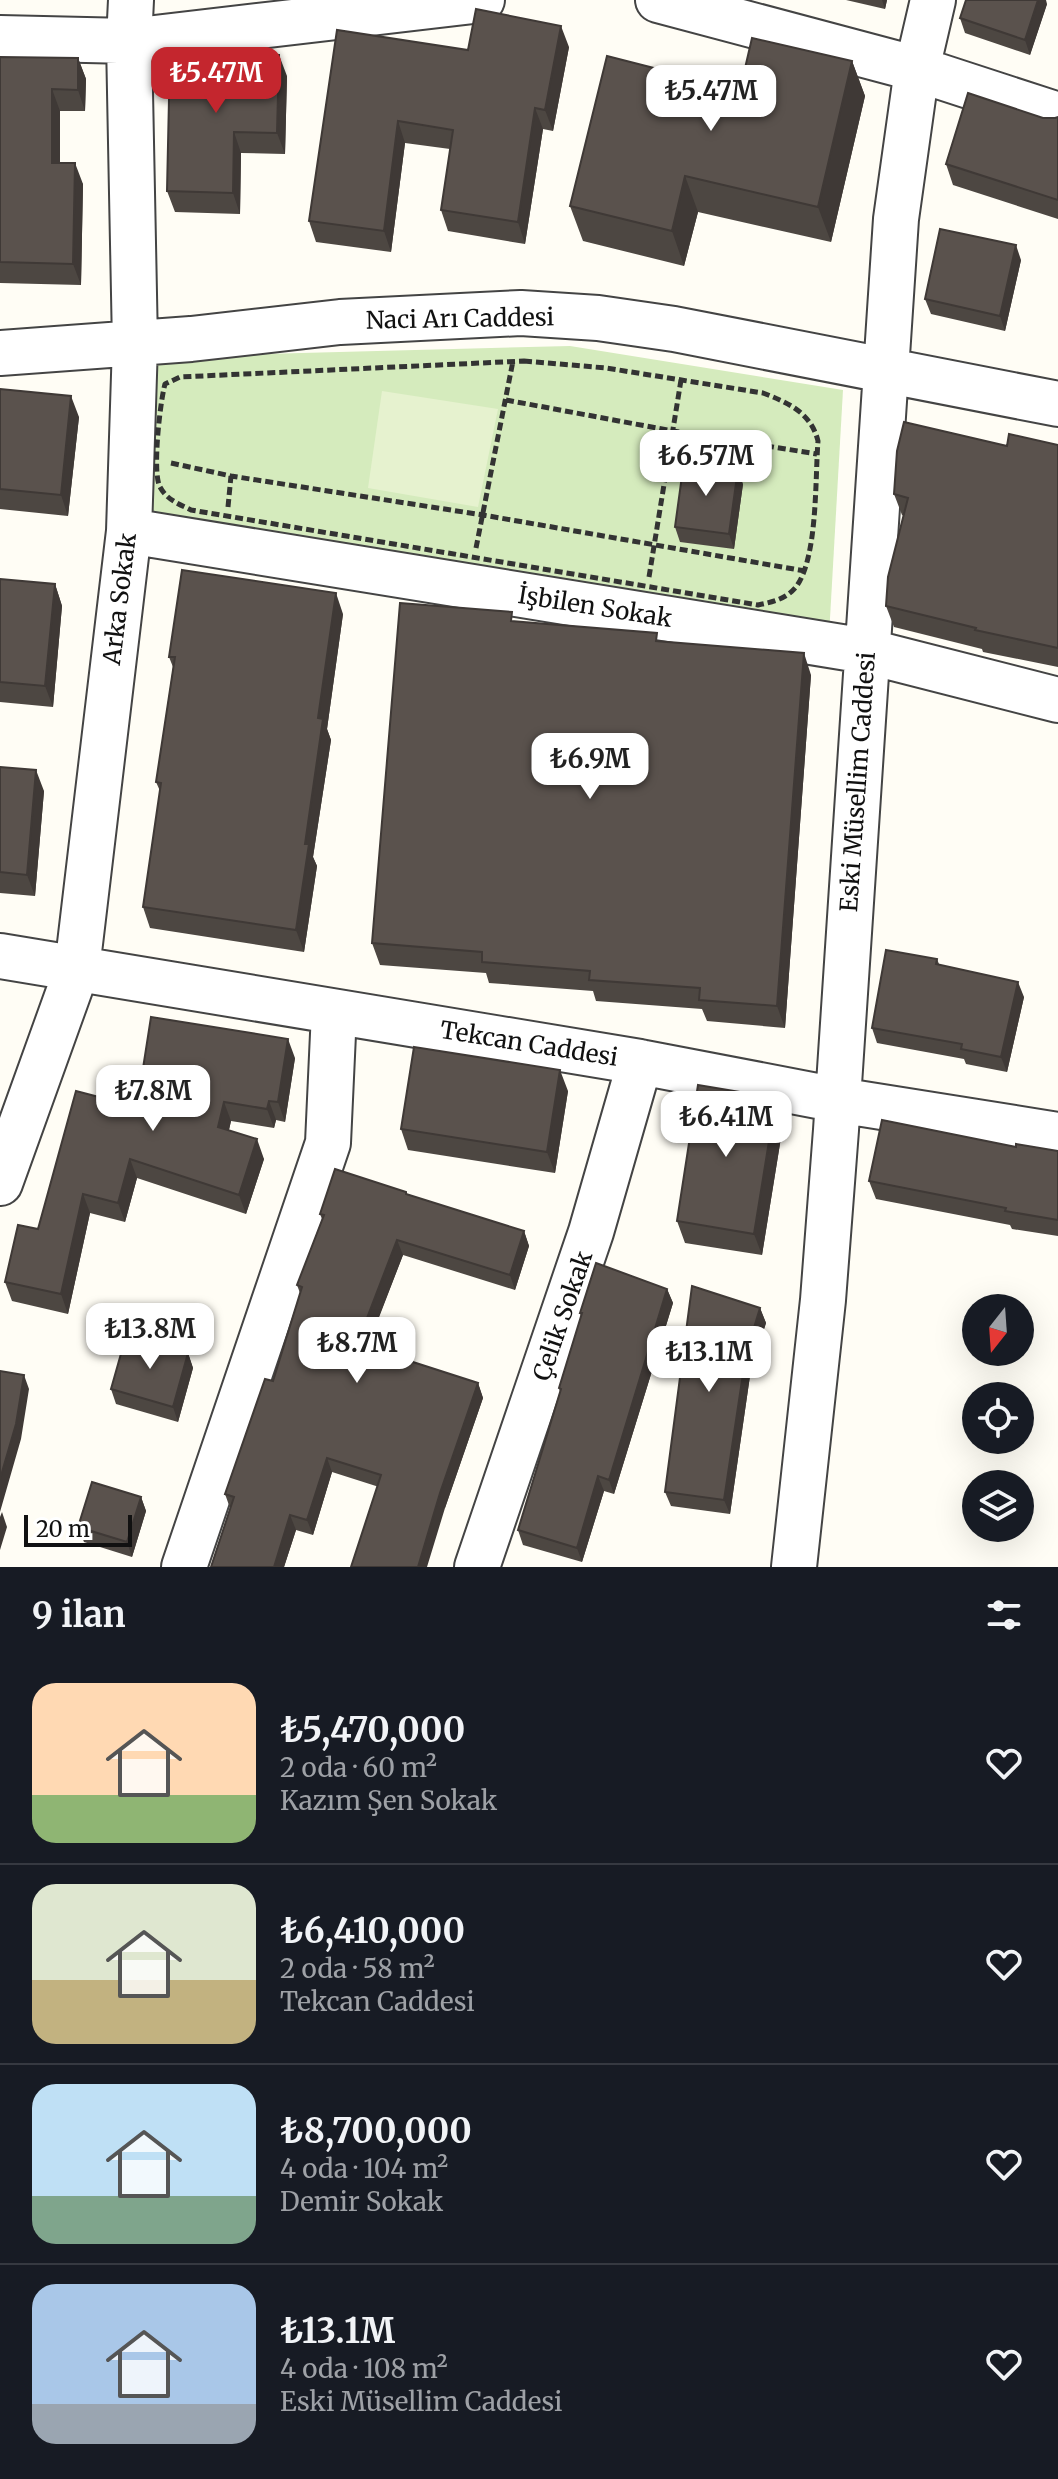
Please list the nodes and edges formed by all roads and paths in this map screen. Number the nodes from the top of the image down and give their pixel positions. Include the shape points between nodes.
1 (482, 0) edge
2 (658, 0) edge
3 (933, 0) edge
4 (354, 8) edge
5 (721, 9) edge
6 (130, 20) edge
7 (0, 38) edge
8 (917, 69) junction
9 (1058, 115) edge
10 (521, 313) junction
11 (135, 344) junction
12 (0, 353) edge
13 (513, 361) junction
14 (886, 371) junction
15 (681, 380) junction
16 (506, 400) junction
17 (1058, 404) edge
18 (673, 431) junction
19 (817, 454) junction
20 (144, 458) junction
21 (231, 476) junction
22 (483, 515) junction
23 (227, 516) junction
24 (129, 531) junction
25 (654, 547) junction
26 (805, 571) junction
27 (472, 572) junction
28 (648, 586) junction
29 (866, 651) junction
30 (1058, 700) edge
31 (0, 956) edge
32 (77, 969) junction
33 (334, 1012) junction
34 (640, 1062) junction
35 (838, 1100) junction
36 (12, 1116) edge
37 (1058, 1135) edge
38 (0, 1183) edge
39 (184, 1567) edge
40 (477, 1567) edge
41 (794, 1567) edge

1 - 4 street
2 - 5 street
3 - 8 street, Eski Müsellim Caddesi
4 - 6 street
5 - 8 street
6 - 7 street
6 - 11 street, Arka Sokak
8 - 9 street
8 - 14 street, Eski Müsellim Caddesi via 896,219
10 - 11 street, Naci Arı Caddesi via 340,322
10 - 13 path
10 - 14 street, Naci Arı Caddesi via 674,329
11 - 12 street, Naci Arı Caddesi
11 - 20 street, Arka Sokak
13 - 15 path
13 - 16 path
13 - 20 path via 180,377 165,384
14 - 17 street, Naci Arı Caddesi
14 - 29 street, Eski Müsellim Caddesi
15 - 18 path
15 - 19 path via 783,401 814,425
16 - 18 path
16 - 22 path
18 - 19 path
18 - 25 path
19 - 26 path
20 - 21 path
20 - 23 path via 169,499 191,510
20 - 24 street, Arka Sokak
21 - 22 path
21 - 23 path
22 - 25 path
22 - 27 path
23 - 27 path
24 - 27 street, İşbilen Sokak
24 - 32 street, Arka Sokak
25 - 26 path
25 - 28 path
26 - 28 path via 778,601 758,605
27 - 28 path
27 - 29 street, İşbilen Sokak
29 - 30 street, İşbilen Sokak
29 - 35 street, Eski Müsellim Caddesi
31 - 32 street, Tekcan Caddesi
32 - 33 street, Tekcan Caddesi
32 - 36 street, Arka Sokak
33 - 34 street, Tekcan Caddesi
33 - 39 street via 328,1143
34 - 35 street, Tekcan Caddesi
34 - 40 street, Çelik Sokak via 591,1232
35 - 37 street, Tekcan Caddesi
35 - 41 street, Eski Müsellim Caddesi
36 - 38 street, Arka Sokak

